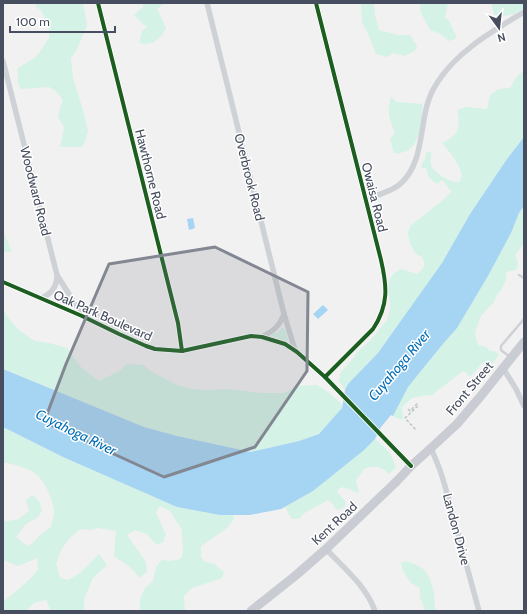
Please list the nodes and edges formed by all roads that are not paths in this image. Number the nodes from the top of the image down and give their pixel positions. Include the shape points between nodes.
1 (98, 3) edge
2 (207, 3) edge
3 (316, 3) edge
4 (524, 12) edge
5 (3, 61) edge
6 (366, 199) junction
7 (57, 275) junction
8 (520, 275) dead end
9 (524, 278) edge
10 (3, 282) edge
11 (41, 298) junction
12 (284, 314) junction
13 (82, 316) junction
14 (524, 319) edge
15 (262, 337) junction
16 (522, 347) edge
17 (295, 350) junction
18 (182, 351) junction
19 (511, 358) junction
20 (503, 368) junction
21 (325, 377) junction
22 (524, 406) edge
23 (431, 448) junction
24 (411, 466) junction
25 (326, 549) junction
26 (251, 611) edge
27 (375, 611) edge
28 (479, 611) edge

1 - 18 street, Hawthorne Road via 178,323
2 - 12 street, Overbrook Road
3 - 6 street, Owaisa Road
4 - 6 street via 471,47 446,69 428,101 418,155 407,177 388,192
5 - 7 street, Woodward Road
6 - 21 street, Owaisa Road via 384,276 384,304 377,322 368,334
7 - 11 street via 52,292
7 - 13 street, Woodward Road
8 - 9 lane
10 - 11 street, Oak Park Boulevard
11 - 13 street, Oak Park Boulevard
12 - 15 street via 278,326
12 - 17 street, Overbrook Road
13 - 18 street, Oak Park Boulevard via 153,349
14 - 19 lane via 501,346 501,350
15 - 17 street, Oak Park Boulevard
15 - 18 street, Oak Park Boulevard via 251,336
16 - 19 main road, Front Street
17 - 21 street, Oak Park Boulevard
19 - 20 main road, Front Street
20 - 22 street
20 - 23 main road, Front Street via 463,417
21 - 24 street, Oak Park Boulevard
23 - 24 main road, Kent Road
23 - 28 street, Landon Drive via 444,480
24 - 25 main road, Kent Road
25 - 26 main road, Kent Road
25 - 27 street via 363,589

